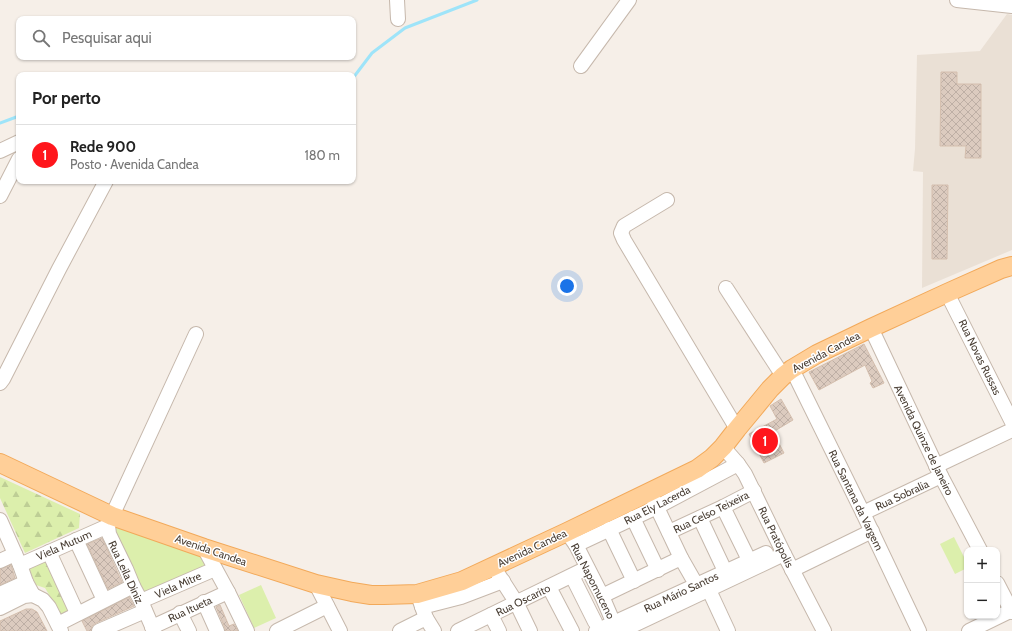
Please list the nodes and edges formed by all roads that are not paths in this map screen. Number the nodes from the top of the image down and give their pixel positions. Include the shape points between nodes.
1 (397, 0) edge
2 (629, 0) edge
3 (957, 0) edge
4 (1012, 6) edge
5 (398, 19) dead end
6 (581, 66) dead end
7 (16, 143) edge
8 (0, 151) edge
9 (16, 165) edge
10 (104, 184) edge
11 (0, 196) edge
12 (667, 200) dead end
13 (1012, 266) edge
14 (726, 288) dead end
15 (947, 292) junction
16 (871, 328) junction
17 (196, 334) dead end
18 (788, 373) junction
19 (0, 383) edge
20 (1012, 422) edge
21 (737, 429) junction
22 (1012, 430) edge
23 (723, 447) junction
24 (0, 463) edge
25 (738, 464) junction
26 (939, 471) junction
27 (754, 491) junction
28 (653, 499) junction
29 (723, 507) junction
30 (863, 513) junction
31 (633, 518) junction
32 (700, 518) junction
33 (0, 520) edge
34 (110, 521) junction
35 (609, 529) junction
36 (872, 531) junction
37 (669, 532) junction
38 (571, 538) junction
39 (76, 540) junction
40 (978, 547) edge
41 (204, 548) junction
42 (49, 552) junction
43 (766, 553) dead end
44 (784, 554) junction
45 (682, 558) junction
46 (18, 559) junction
47 (749, 560) junction
48 (0, 561) edge
49 (493, 566) junction
50 (587, 568) junction
51 (215, 569) junction
52 (658, 570) junction
53 (792, 570) junction
54 (725, 571) junction
55 (572, 576) junction
56 (503, 581) junction
57 (634, 581) junction
58 (26, 582) junction
59 (316, 584) junction
60 (133, 586) junction
61 (549, 587) junction
62 (702, 589) junction
63 (1000, 589) edge
64 (228, 592) junction
65 (0, 594) edge
66 (33, 595) junction
67 (602, 596) junction
68 (104, 600) junction
69 (204, 602) junction
70 (516, 602) junction
71 (143, 606) junction
72 (327, 606) junction
73 (422, 606) junction
74 (0, 608) edge
75 (1012, 611) edge
76 (77, 613) junction
77 (180, 613) junction
78 (491, 615) junction
79 (596, 626) edge
80 (60, 627) edge
81 (153, 629) edge
82 (465, 629) edge
83 (622, 629) edge
84 (403, 630) edge
85 (99, 631) edge
86 (189, 631) edge
87 (217, 631) edge
88 (247, 631) edge
89 (277, 631) edge
90 (340, 631) edge
91 (434, 631) edge
92 (499, 631) edge
93 (530, 631) edge
94 (572, 631) edge
95 (728, 631) edge
96 (824, 631) edge
97 (919, 631) edge
98 (969, 631) edge

1 - 5 street
2 - 6 street
3 - 4 street
7 - 8 street
9 - 11 street
10 - 19 street
12 - 21 street via 624,226 624,240
13 - 15 main road, Avenida Candea
14 - 18 street, Rua Santana da Vargem
15 - 16 main road, Avenida Candea
15 - 20 street, Rua Novas Russas
16 - 18 main road, Avenida Candea via 817,354
16 - 26 street, Avenida Quinze de Janeiro
17 - 34 street
18 - 21 main road, Avenida Candea
18 - 30 street, Rua Santana da Vargem
21 - 23 main road, Avenida Candea
22 - 26 street, Rua Sobralia
23 - 25 street, Rua Pratópolis
23 - 28 main road, Avenida Candea via 712,458
24 - 34 main road, Avenida Candea
25 - 27 street, Rua Pratópolis
25 - 28 street, Rua Ely Lacerda
26 - 30 street, Rua Sobralia
26 - 40 street, Avenida Quinze de Janeiro
27 - 29 street, Rua Celso Teixeira
27 - 44 street, Rua Pratópolis
28 - 31 street, Rua Ely Lacerda
28 - 37 street
28 - 38 main road, Avenida Candea
29 - 32 street, Rua Celso Teixeira
29 - 47 street
30 - 36 street, Rua Santana da Vargem
31 - 35 street, Rua Ely Lacerda
31 - 52 street
32 - 37 street, Rua Celso Teixeira
32 - 54 street
33 - 46 street
34 - 39 street, Viela Mutum
34 - 41 main road, Avenida Candea
34 - 60 street, Rua Leila Diniz via 109,534
35 - 38 street, Rua Ely Lacerda
35 - 57 street
36 - 53 street
36 - 97 street, Rua Santana da Vargem
37 - 45 street
38 - 49 main road, Avenida Candea
38 - 50 street, Rua Napomuceno
39 - 42 street, Viela Mutum
39 - 68 street
41 - 51 street
41 - 59 main road, Avenida Candea
42 - 46 street, Viela Mutum
42 - 76 street
43 - 47 street, Rua Mário Santos
44 - 53 street, Rua Pratópolis
44 - 62 street
45 - 52 street
45 - 62 street
46 - 48 street, Viela Mutum
46 - 58 street
47 - 54 street, Rua Mário Santos
49 - 56 street
49 - 73 main road, Avenida Candea via 462,581
50 - 55 street, Rua Oscarito
50 - 67 street, Rua Napomuceno
51 - 64 street
51 - 71 street, Viela Mitre
52 - 57 street
53 - 96 street, Rua Pratópolis
54 - 62 street, Rua Mário Santos
55 - 61 street, Rua Oscarito
55 - 79 street
56 - 70 street
56 - 73 street via 461,597
57 - 67 street
58 - 65 street
58 - 66 street
59 - 72 street
59 - 73 main road, Avenida Candea
60 - 68 street
60 - 71 street, Rua Leila Diniz
61 - 70 street, Rua Oscarito
61 - 94 street
62 - 83 street
62 - 95 street
63 - 75 street
64 - 69 street, Rua Itueta
64 - 88 street
66 - 74 street via 24,596
66 - 80 street via 49,607
67 - 83 street, Rua Napomuceno
68 - 76 street
69 - 77 street, Rua Itueta
69 - 87 street
70 - 78 street, Rua Oscarito
70 - 93 street
71 - 81 street, Rua Leila Diniz
71 - 85 street, Viela Mitre
72 - 89 street
72 - 90 street
73 - 84 street
73 - 91 street
75 - 98 street
76 - 80 street
77 - 81 street, Rua Itueta
77 - 86 street
78 - 82 street, Rua Oscarito
78 - 92 street
79 - 83 street

